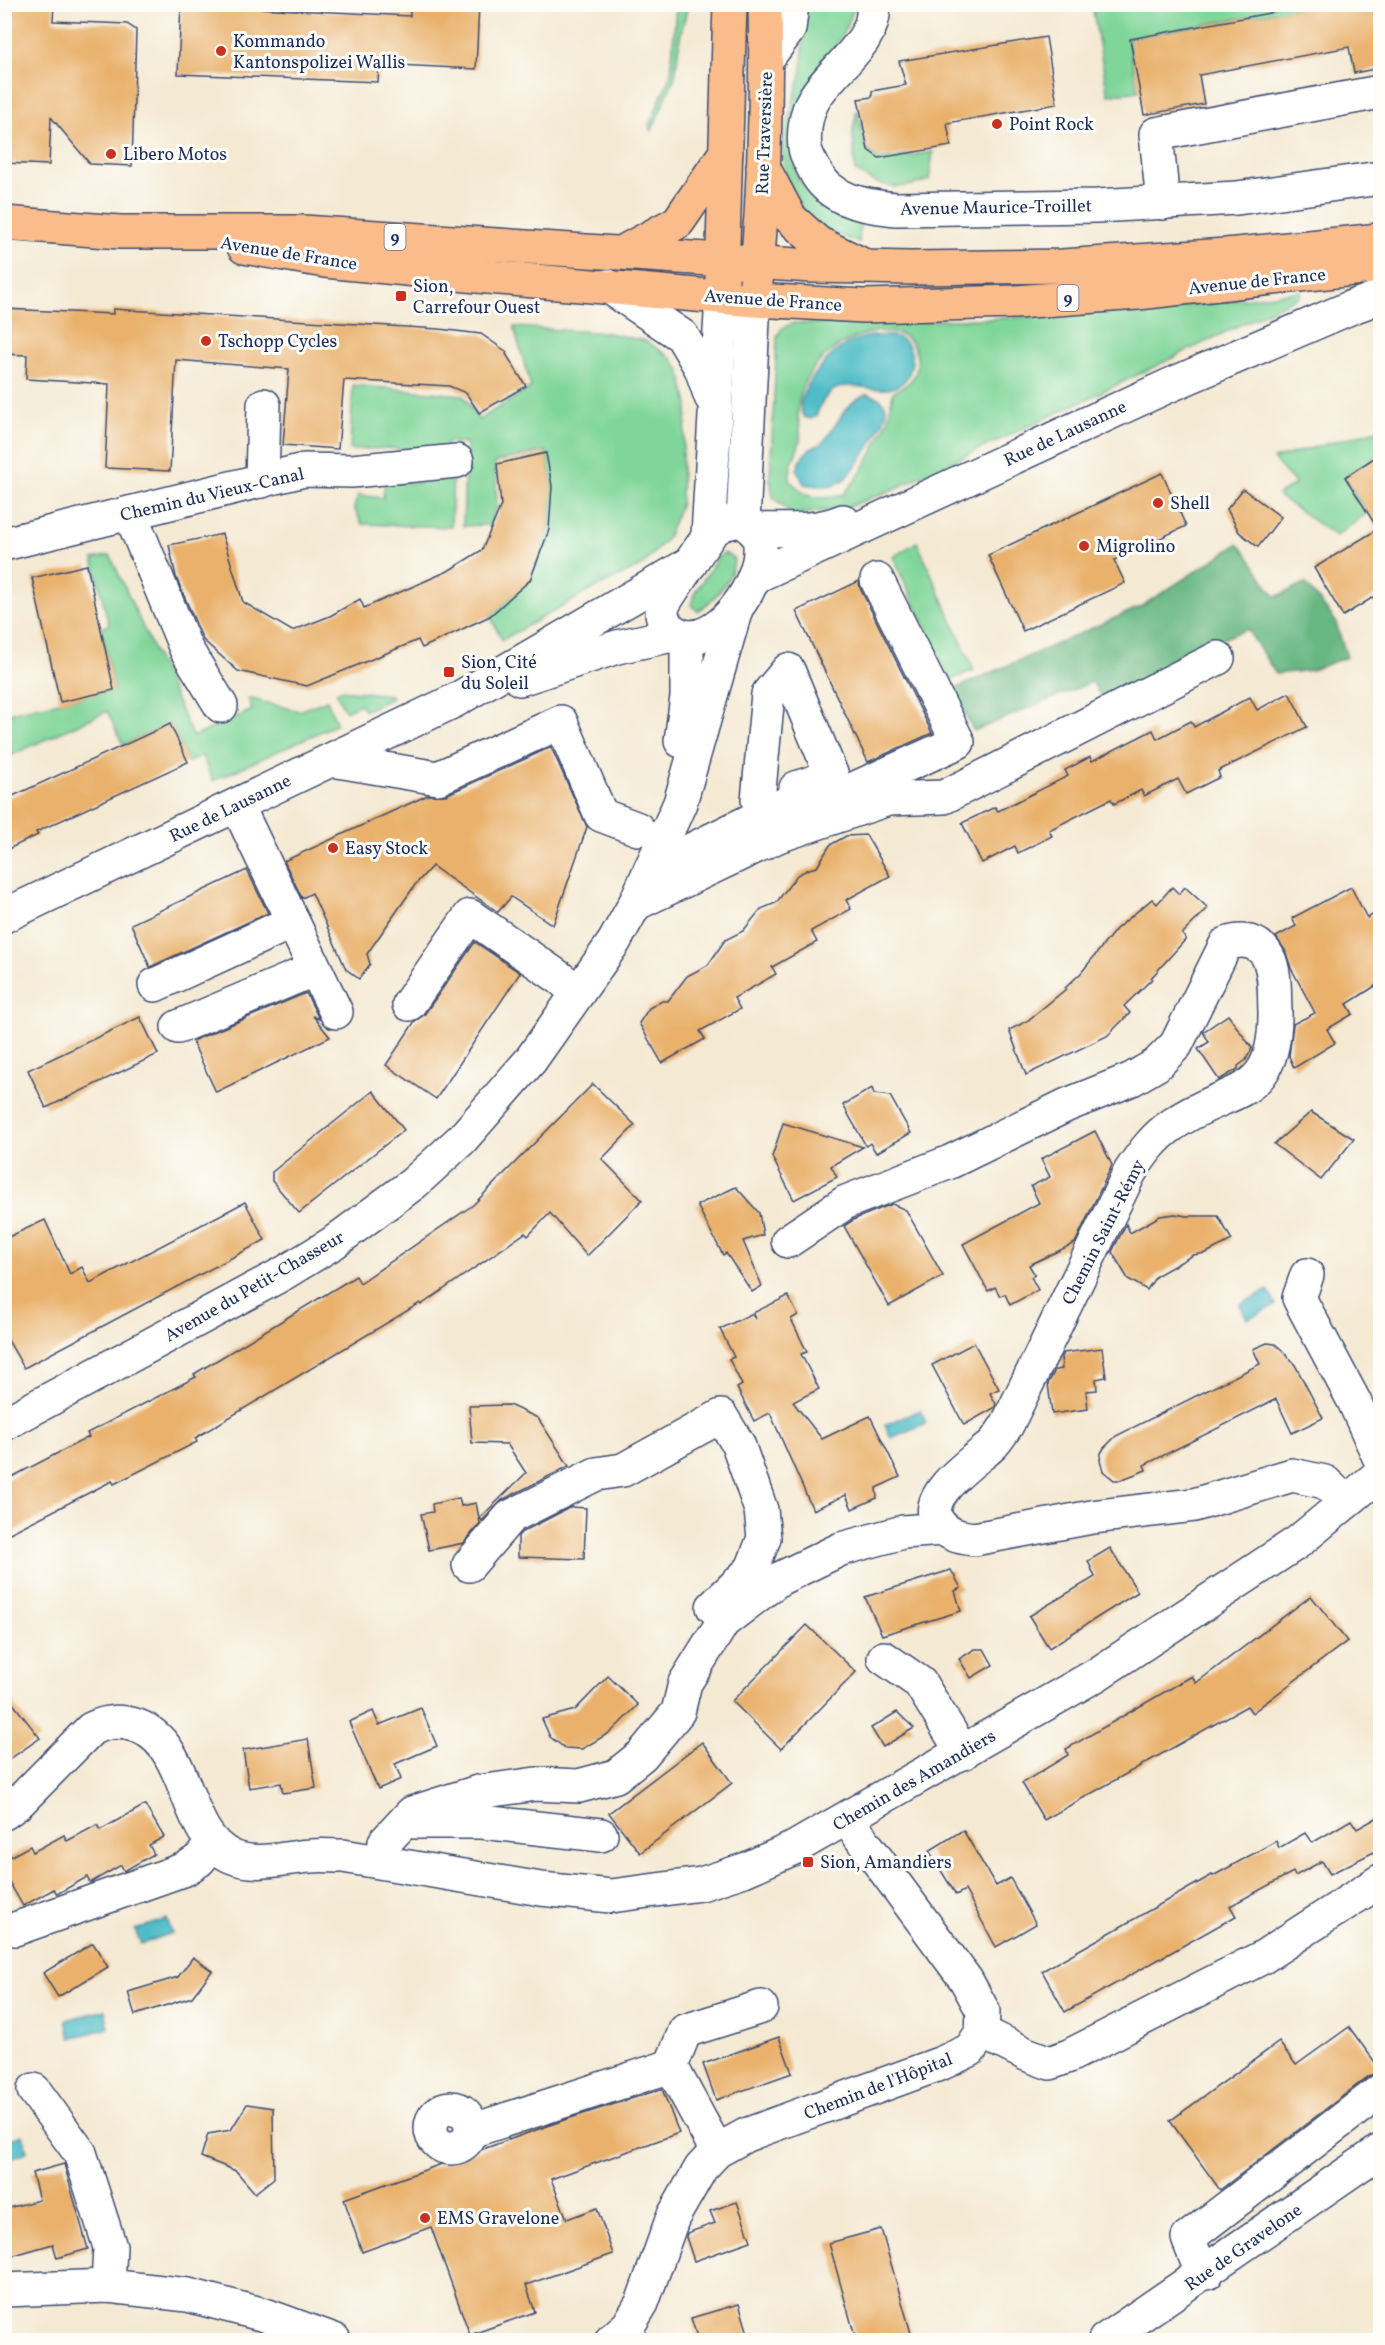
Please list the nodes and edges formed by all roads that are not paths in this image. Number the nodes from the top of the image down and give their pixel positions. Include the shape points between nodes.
1 (730, 4) edge
2 (765, 4) edge
3 (792, 4) edge
4 (873, 4) edge
5 (766, 60) junction
6 (1380, 93) edge
7 (726, 152) junction
8 (763, 167) junction
9 (1380, 178) edge
10 (1163, 202) junction
11 (4, 224) edge
12 (167, 233) junction
13 (1380, 240) edge
14 (623, 252) junction
15 (723, 260) junction
16 (758, 261) junction
17 (868, 267) junction
18 (1380, 268) edge
19 (608, 286) junction
20 (722, 297) junction
21 (1380, 297) edge
22 (754, 300) junction
23 (264, 405) dead end
24 (714, 408) junction
25 (457, 461) dead end
26 (262, 481) junction
27 (130, 513) junction
28 (748, 526) junction
29 (708, 536) junction
30 (4, 544) edge
31 (690, 563) junction
32 (754, 577) junction
33 (877, 580) dead end
34 (736, 609) junction
35 (682, 635) junction
36 (1218, 658) dead end
37 (456, 699) junction
38 (221, 706) dead end
39 (332, 760) junction
40 (758, 800) dead end
41 (243, 802) junction
42 (649, 848) junction
43 (635, 904) junction
44 (4, 916) edge
45 (292, 922) junction
46 (325, 972) junction
47 (155, 985) dead end
48 (578, 993) junction
49 (409, 1004) dead end
50 (336, 1012) dead end
51 (178, 1027) dead end
52 (788, 1241) dead end
53 (1306, 1275) dead end
54 (4, 1424) edge
55 (1380, 1459) edge
56 (1380, 1474) edge
57 (1346, 1502) junction
58 (943, 1528) junction
59 (469, 1565) dead end
60 (884, 1658) dead end
61 (685, 1683) junction
62 (963, 1753) junction
63 (4, 1813) edge
64 (846, 1819) junction
65 (403, 1822) junction
66 (601, 1835) dead end
67 (213, 1843) junction
68 (383, 1861) junction
69 (1380, 1881) edge
70 (15, 1929) dead end
71 (761, 2007) dead end
72 (982, 2032) junction
73 (671, 2066) junction
74 (34, 2090) dead end
75 (1380, 2091) edge
76 (471, 2131) dead end
77 (717, 2151) junction
78 (1380, 2151) edge
79 (1207, 2272) junction
80 (108, 2286) junction
81 (4, 2290) edge
82 (627, 2336) edge
83 (334, 2340) edge
84 (1105, 2340) edge

1 - 7 main road, Rue Traversière
2 - 5 main road, Rue Traversière
3 - 5 street via 789,29
4 - 10 street, Avenue Maurice-Troillet via 869,32 813,99 806,122 805,149 818,177 842,199 869,206 914,209
5 - 8 main road, Rue Traversière
6 - 10 street via 1156,134
7 - 14 main road via 678,222
7 - 15 main road, Rue Traversière
8 - 16 main road, Rue Traversière
8 - 17 main road via 790,218 818,243
9 - 10 street, Avenue Maurice-Troillet via 1237,198
11 - 12 main road, Avenue de France / 9
12 - 14 main road, Avenue de France / 9 via 303,231
12 - 19 main road, Avenue de France / 9 via 325,261
13 - 17 main road, Avenue de France / 9 via 1074,265
14 - 15 main road, Avenue de France / 9
15 - 16 main road, Avenue de France / 9
15 - 20 main road, Rue Traversière
16 - 17 main road, Avenue de France / 9
16 - 22 main road, Rue Traversière
18 - 22 main road, Avenue de France / 9 via 1016,302 863,306
18 - 28 street, Rue de Lausanne via 915,491 840,522 804,531
19 - 20 main road, Avenue de France / 9
19 - 24 street via 682,336 701,368
20 - 22 main road, Avenue de France / 9
20 - 24 street
21 - 32 street, Rue de Lausanne via 1168,386
22 - 28 street
23 - 26 street
24 - 29 street
25 - 26 street, Chemin du Vieux-Canal via 352,471 304,470
26 - 27 street, Chemin du Vieux-Canal
27 - 30 street, Chemin du Vieux-Canal
27 - 38 street via 186,649
28 - 29 street, Rue de Lausanne via 724,523
28 - 32 street via 757,534 761,551
29 - 31 street
31 - 35 street via 662,609 669,629
31 - 37 street, Rue de Lausanne
32 - 34 street
33 - 42 street via 958,742 849,791 787,803
34 - 35 street, Rue de Lausanne via 717,629 701,636
34 - 42 street, Avenue du Petit-Chasseur via 680,803
35 - 37 street, Rue de Lausanne via 617,647
35 - 42 street via 687,697 680,750
36 - 43 street via 944,797 888,799 778,836
37 - 39 street, Rue de Lausanne
39 - 41 street, Rue de Lausanne
39 - 42 street via 438,778 561,722 601,815
40 - 42 street
41 - 44 street, Rue de Lausanne
41 - 45 street
41 - 46 street via 315,937
42 - 43 street, Avenue du Petit-Chasseur
43 - 48 street, Avenue du Petit-Chasseur
45 - 46 street
45 - 47 street
46 - 50 street
46 - 51 street
48 - 49 street via 470,916
48 - 54 street, Avenue du Petit-Chasseur via 530,1061 462,1139 414,1183 333,1243 284,1273
52 - 58 street, Chemin Saint-Rémy via 846,1202 950,1162 1156,1065 1176,1045 1226,944 1248,940 1265,952 1271,962 1275,1027 1271,1056 1263,1070 1246,1087 1172,1125 1142,1154 1007,1425 992,1446 955,1475 935,1504 935,1517
53 - 55 street via 1299,1298
56 - 57 street, Chemin des Amandiers
57 - 58 street via 1324,1482 1292,1475 1194,1505 1092,1517 974,1539 956,1537
57 - 62 street, Chemin des Amandiers via 1298,1542 1180,1621
58 - 61 street via 903,1532 841,1549 779,1579 723,1622
59 - 61 street via 510,1517 596,1474 623,1470 721,1416 738,1444 761,1510 764,1538 753,1569 718,1601 694,1633 681,1668
60 - 62 street via 920,1683
61 - 65 street via 678,1712 642,1755 616,1776 579,1786 536,1784 478,1792 412,1813
62 - 64 street, Chemin des Amandiers
63 - 67 street, Chemin des Amandiers via 91,1729 116,1721 139,1725 166,1748
64 - 68 street, Chemin des Amandiers via 744,1870 701,1884 610,1896 541,1889
64 - 72 street via 970,1987 983,2011
65 - 66 street via 482,1822
65 - 68 street via 385,1842
67 - 68 street, Chemin des Amandiers via 232,1857 249,1861 343,1856
67 - 70 street via 185,1869
69 - 72 street via 1263,1957 1069,2056 1050,2062
71 - 73 street via 685,2031
72 - 77 street, Chemin de l'Hôpital via 970,2050 942,2063 746,2135
73 - 76 street
73 - 77 street
74 - 80 street via 80,2153 110,2247
75 - 79 street via 1188,2238
77 - 82 street, Chemin de l'Hôpital via 701,2168 673,2217
78 - 79 street, Rue de Gravelone
79 - 84 street, Rue de Gravelone
80 - 81 street
80 - 83 street via 188,2295 265,2315

